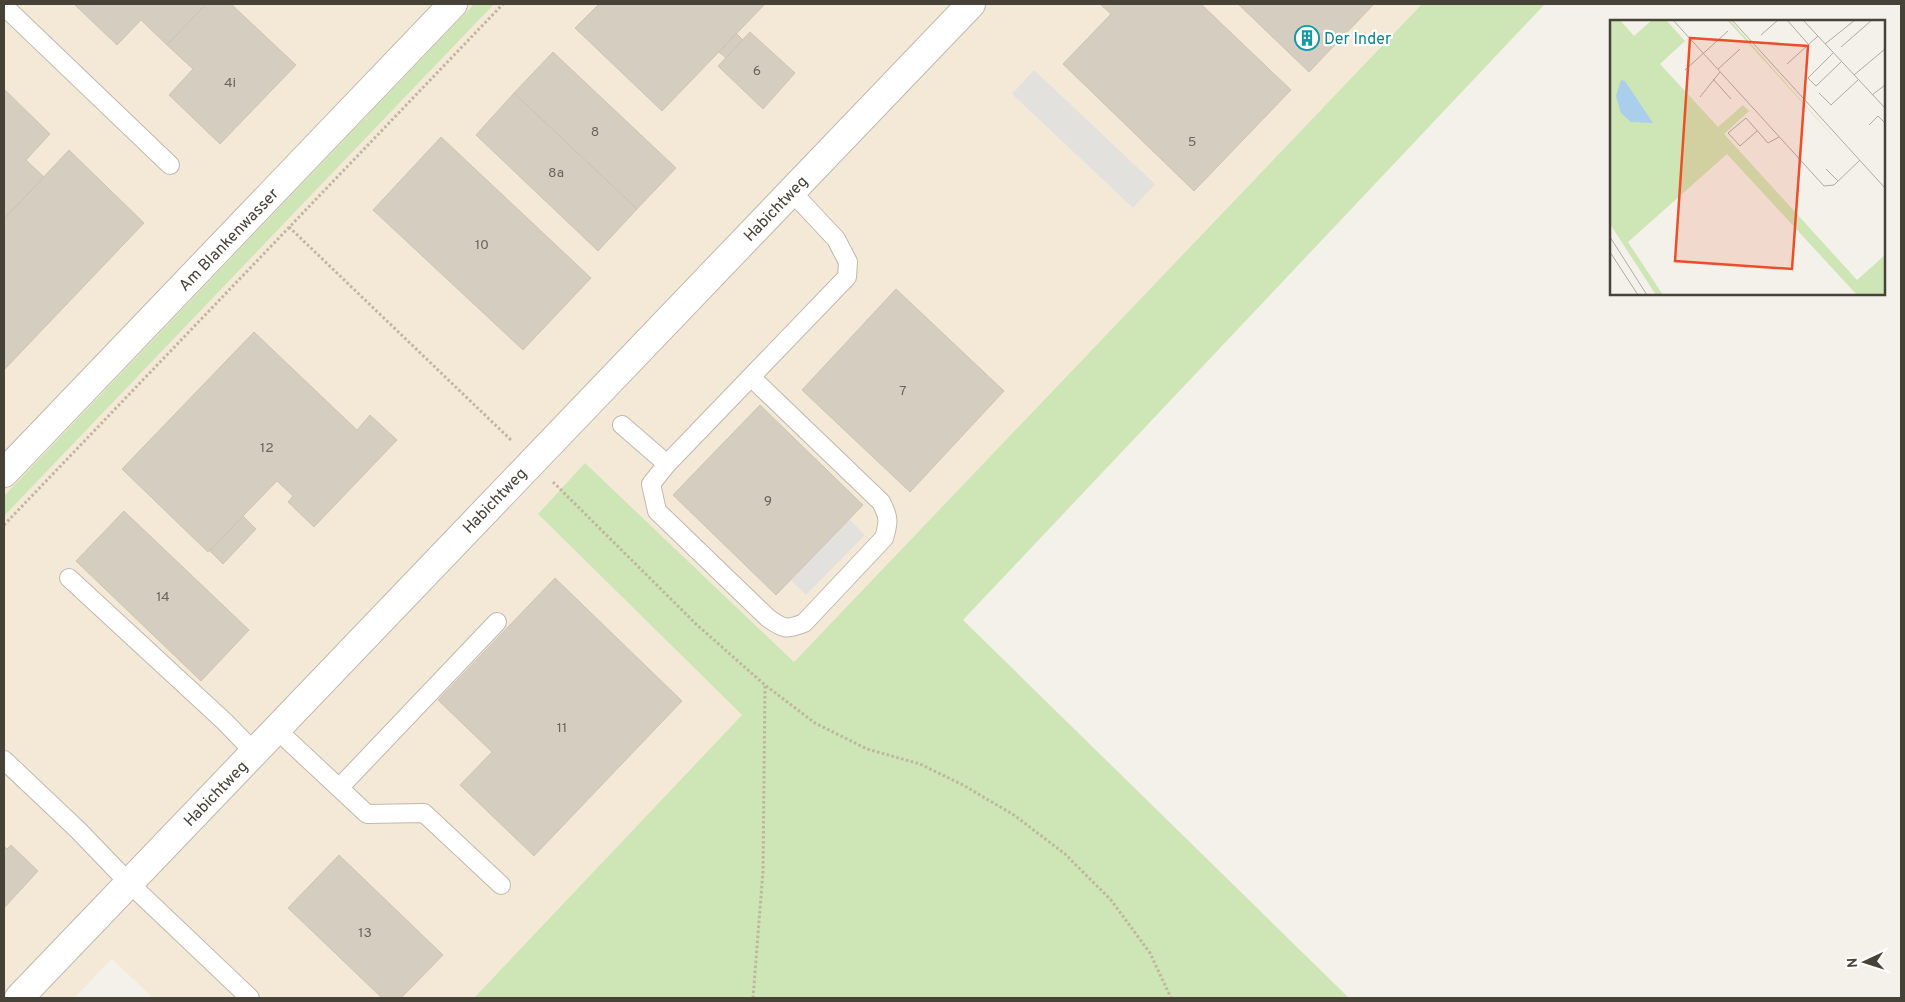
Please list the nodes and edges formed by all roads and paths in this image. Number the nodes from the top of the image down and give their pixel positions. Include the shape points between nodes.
1 (453, 4) edge
2 (503, 4) edge
3 (971, 4) edge
4 (4, 6) edge
5 (170, 165) dead end
6 (791, 191) junction
7 (289, 227) junction
8 (752, 378) junction
9 (622, 425) dead end
10 (532, 460) junction
11 (667, 464) junction
12 (4, 474) edge
13 (4, 525) edge
14 (69, 578) dead end
15 (497, 622) dead end
16 (765, 685) junction
17 (276, 729) junction
18 (254, 752) junction
19 (4, 760) edge
20 (339, 788) junction
21 (129, 883) junction
22 (501, 885) dead end
23 (19, 998) edge
24 (250, 998) edge
25 (753, 998) edge
26 (1171, 998) edge

1 - 12 street, Am Blankenwasser
2 - 7 path
3 - 6 street, Habichtweg
4 - 5 lane
6 - 8 lane via 836,239 848,262 847,277
6 - 10 street, Habichtweg
7 - 10 path
7 - 13 path
8 - 11 lane
8 - 11 lane via 881,502 888,514 884,538 804,623 792,628 780,627 768,618 658,511 651,484
9 - 11 lane
10 - 16 path via 697,625
10 - 17 street, Habichtweg
14 - 18 lane
15 - 20 lane
16 - 25 path via 762,871
16 - 26 path via 815,723 867,749 920,764 963,785 1014,815 1065,854 1111,900 1150,954
17 - 18 street, Habichtweg
17 - 20 lane
18 - 21 street, Habichtweg
19 - 21 lane
20 - 22 lane via 367,814 424,813
21 - 23 street, Habichtweg
21 - 24 lane

